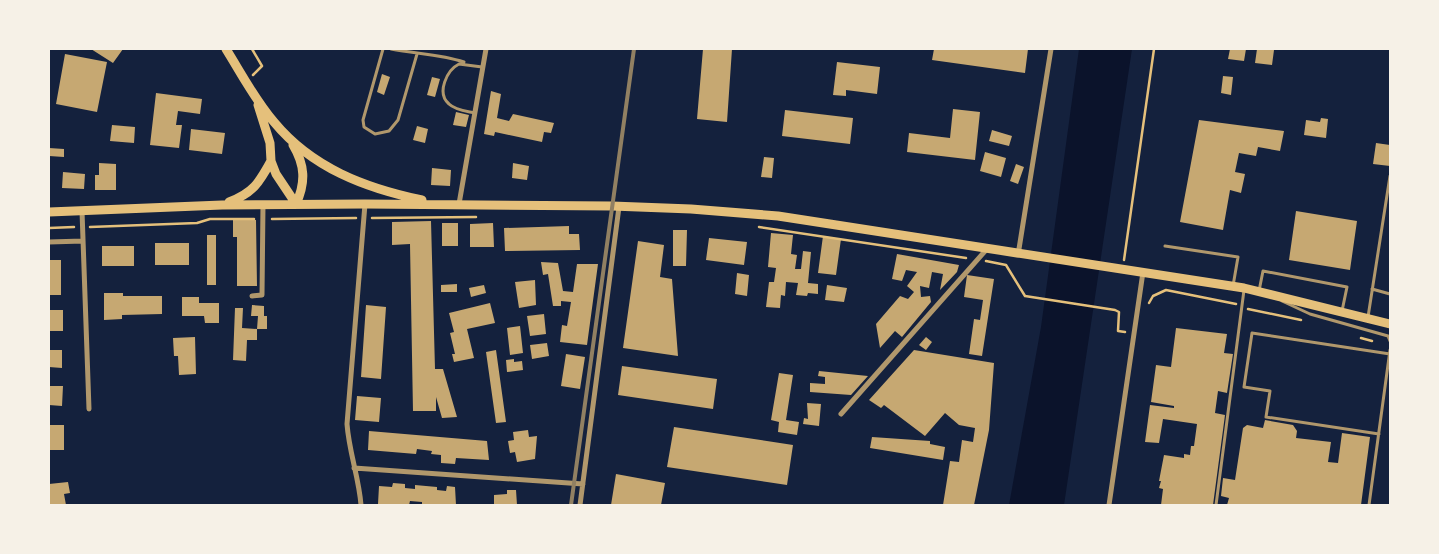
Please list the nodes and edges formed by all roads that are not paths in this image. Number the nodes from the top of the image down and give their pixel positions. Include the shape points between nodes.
1 (226, 49) edge
2 (383, 49) edge
3 (391, 49) edge
4 (486, 49) edge
5 (1052, 49) edge
6 (417, 54) junction
7 (467, 63) junction
8 (482, 67) junction
9 (255, 96) junction
10 (475, 113) junction
11 (289, 138) junction
12 (271, 161) junction
13 (1390, 176) edge
14 (263, 204) junction
15 (296, 204) junction
16 (365, 204) junction
17 (440, 204) junction
18 (459, 204) junction
19 (222, 205) junction
20 (619, 207) junction
21 (82, 211) junction
22 (49, 212) edge
23 (83, 240) junction
24 (49, 242) edge
25 (1165, 246) dead end
26 (986, 250) junction
27 (1018, 255) junction
28 (1143, 272) junction
29 (1233, 286) junction
30 (1244, 288) junction
31 (1372, 289) junction
32 (1259, 291) junction
33 (1271, 294) junction
34 (1390, 294) edge
35 (252, 296) dead end
36 (1342, 311) junction
37 (1368, 317) junction
38 (1390, 324) edge
39 (1390, 341) edge
40 (1390, 350) edge
41 (1390, 354) edge
42 (1389, 375) edge
43 (89, 409) dead end
44 (841, 414) dead end
45 (1379, 434) junction
46 (354, 468) junction
47 (583, 484) junction
48 (361, 505) edge
49 (580, 505) edge
50 (1109, 505) edge
51 (1216, 505) edge
52 (1369, 505) edge

1 - 9 main road
2 - 6 lane via 362,120 364,127 375,134 389,131 398,120
3 - 6 lane
4 - 8 street
5 - 27 street
6 - 7 lane via 443,55
7 - 8 lane
7 - 10 lane via 449,71 444,94 445,100 454,108
8 - 10 street
9 - 11 main road
9 - 12 main road via 270,143
10 - 18 street
11 - 15 main road via 301,159 304,174
11 - 17 main road via 330,170 361,184
12 - 15 main road via 280,182
12 - 19 main road via 260,181 246,196
13 - 31 lane
14 - 15 main road
14 - 19 main road
14 - 35 street via 262,295
15 - 16 main road
16 - 17 main road
16 - 46 street via 347,424
17 - 18 main road
18 - 20 main road
19 - 21 main road
20 - 26 main road via 770,216
20 - 47 street
21 - 22 main road
21 - 23 street
23 - 24 street
23 - 43 street
25 - 29 lane via 1238,257
26 - 27 main road
26 - 44 street
27 - 28 main road
28 - 29 main road
28 - 50 street
29 - 30 main road
30 - 32 main road
30 - 51 lane
31 - 34 lane
31 - 37 lane
32 - 33 main road
32 - 36 lane via 1263,271 1346,287
33 - 36 main road
33 - 39 lane via 1296,309 1388,336
36 - 37 main road
37 - 38 main road
40 - 41 lane
41 - 42 lane
41 - 45 lane via 1252,333 1244,388 1270,391 1266,417
42 - 45 lane
45 - 52 lane
46 - 47 street
46 - 48 street via 360,486
47 - 49 street

